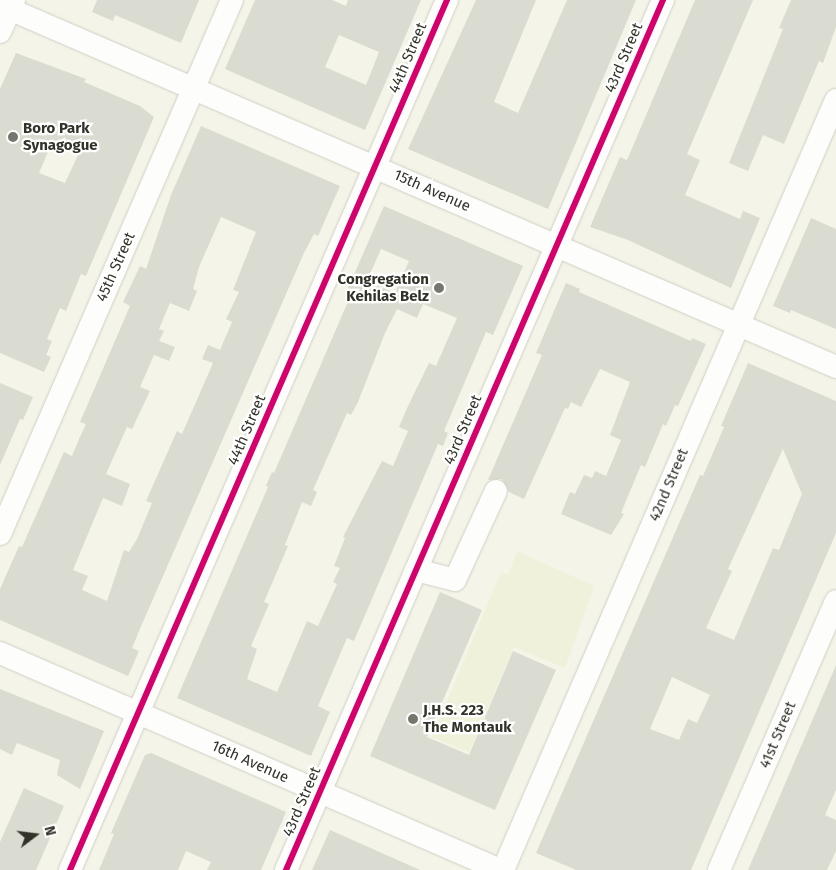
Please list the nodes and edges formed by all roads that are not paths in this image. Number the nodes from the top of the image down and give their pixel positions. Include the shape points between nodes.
1 (232, 0) edge
2 (447, 0) edge
3 (663, 0) edge
4 (8, 5) edge
5 (0, 32) edge
6 (194, 88) junction
7 (836, 100) edge
8 (375, 167) junction
9 (556, 246) junction
10 (739, 325) junction
11 (836, 367) edge
12 (496, 491) dead end
13 (0, 534) edge
14 (416, 570) junction
15 (836, 601) edge
16 (0, 653) edge
17 (138, 713) junction
18 (320, 792) junction
19 (70, 870) edge
20 (286, 870) edge
21 (501, 870) edge
22 (719, 870) edge

1 - 6 street, 45th Street
2 - 8 street, 44th Street
3 - 9 street, 43rd Street
4 - 5 street
4 - 6 street, 15th Avenue
6 - 8 street, 15th Avenue
6 - 13 street, 45th Street
7 - 10 street, 42nd Street
8 - 9 street, 15th Avenue
8 - 17 street, 44th Street
9 - 10 street, 15th Avenue
9 - 14 street, 43rd Street
10 - 11 street, 15th Avenue
10 - 21 street, 42nd Street
12 - 14 street via 454,580
14 - 18 street, 43rd Street
15 - 22 street, 41st Street
16 - 17 street, 16th Avenue
17 - 18 street, 16th Avenue
17 - 19 street, 44th Street
18 - 20 street, 43rd Street
18 - 21 street, 16th Avenue

